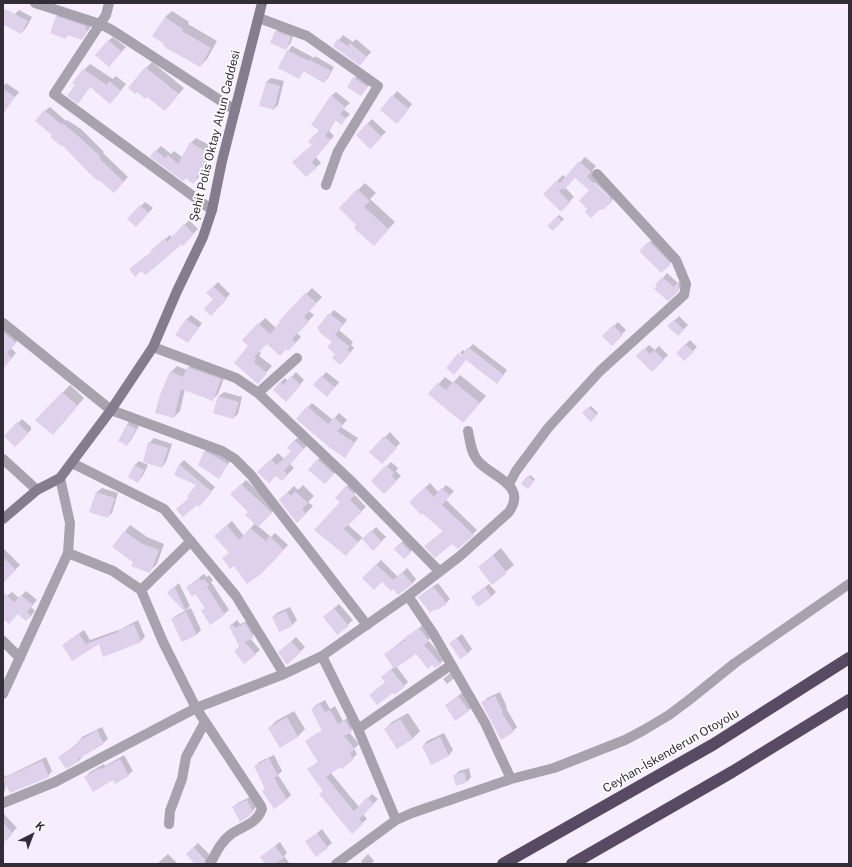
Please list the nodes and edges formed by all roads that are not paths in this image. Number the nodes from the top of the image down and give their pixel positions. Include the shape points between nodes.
1 (35, 3) edge
2 (109, 3) edge
3 (262, 3) edge
4 (259, 18) junction
5 (100, 24) junction
6 (235, 110) junction
7 (597, 174) dead end
8 (326, 185) dead end
9 (212, 210) junction
10 (3, 323) edge
11 (152, 347) junction
12 (297, 358) dead end
13 (258, 393) junction
14 (111, 410) junction
15 (468, 431) dead end
16 (3, 459) edge
17 (72, 463) junction
18 (60, 478) junction
19 (509, 484) junction
20 (37, 490) junction
21 (3, 519) edge
22 (191, 542) junction
23 (68, 553) junction
24 (439, 571) junction
25 (849, 584) edge
26 (141, 590) junction
27 (408, 596) junction
28 (367, 625) junction
29 (3, 640) edge
30 (322, 656) junction
31 (20, 658) junction
32 (849, 658) edge
33 (451, 665) junction
34 (284, 674) junction
35 (3, 694) edge
36 (849, 700) edge
37 (196, 708) junction
38 (205, 722) junction
39 (358, 729) junction
40 (511, 779) junction
41 (3, 803) edge
42 (396, 820) junction
43 (169, 824) dead end
44 (210, 864) edge
45 (336, 864) edge
46 (504, 864) edge
47 (572, 864) edge

1 - 5 street
2 - 5 street via 106,16
3 - 4 street, Şehit Polis Oktay Altun Caddesi
4 - 6 street, Şehit Polis Oktay Altun Caddesi
4 - 8 street via 308,36 378,86 338,151
5 - 6 street
5 - 9 street via 54,94
6 - 9 street, Şehit Polis Oktay Altun Caddesi
7 - 19 street via 676,260 686,284 684,294 600,371 548,428
9 - 11 street, Şehit Polis Oktay Altun Caddesi via 203,237
10 - 14 street
11 - 13 street via 236,378
11 - 14 street, Şehit Polis Oktay Altun Caddesi
12 - 13 street
13 - 24 street via 353,482
14 - 17 street, Şehit Polis Oktay Altun Caddesi
14 - 28 street via 222,451 235,459
15 - 19 street via 472,449 479,462
16 - 20 street
17 - 18 street, Şehit Polis Oktay Altun Caddesi
17 - 22 street via 164,509
18 - 20 street, Şehit Polis Oktay Altun Caddesi
18 - 23 street via 70,523
19 - 24 street via 514,499 509,512 460,556
20 - 21 street, Şehit Polis Oktay Altun Caddesi
22 - 26 street
22 - 34 street via 236,596
23 - 26 street via 112,571
23 - 31 street
24 - 27 street
25 - 40 street via 735,663 669,715 644,730 554,768
26 - 37 street via 163,642
27 - 28 street
27 - 33 street
28 - 30 street
29 - 31 street
30 - 34 street
30 - 39 street
31 - 35 street
32 - 46 highway, Ceyhan-İskenderun Otoyolu via 714,744
33 - 39 street
33 - 40 street via 485,723
34 - 37 street
36 - 47 highway via 732,772
37 - 38 street
37 - 41 street via 55,782
38 - 43 street via 186,757 182,778 170,811
38 - 44 street via 262,810 253,823 230,836 219,846
39 - 42 street
40 - 42 street
42 - 45 street

